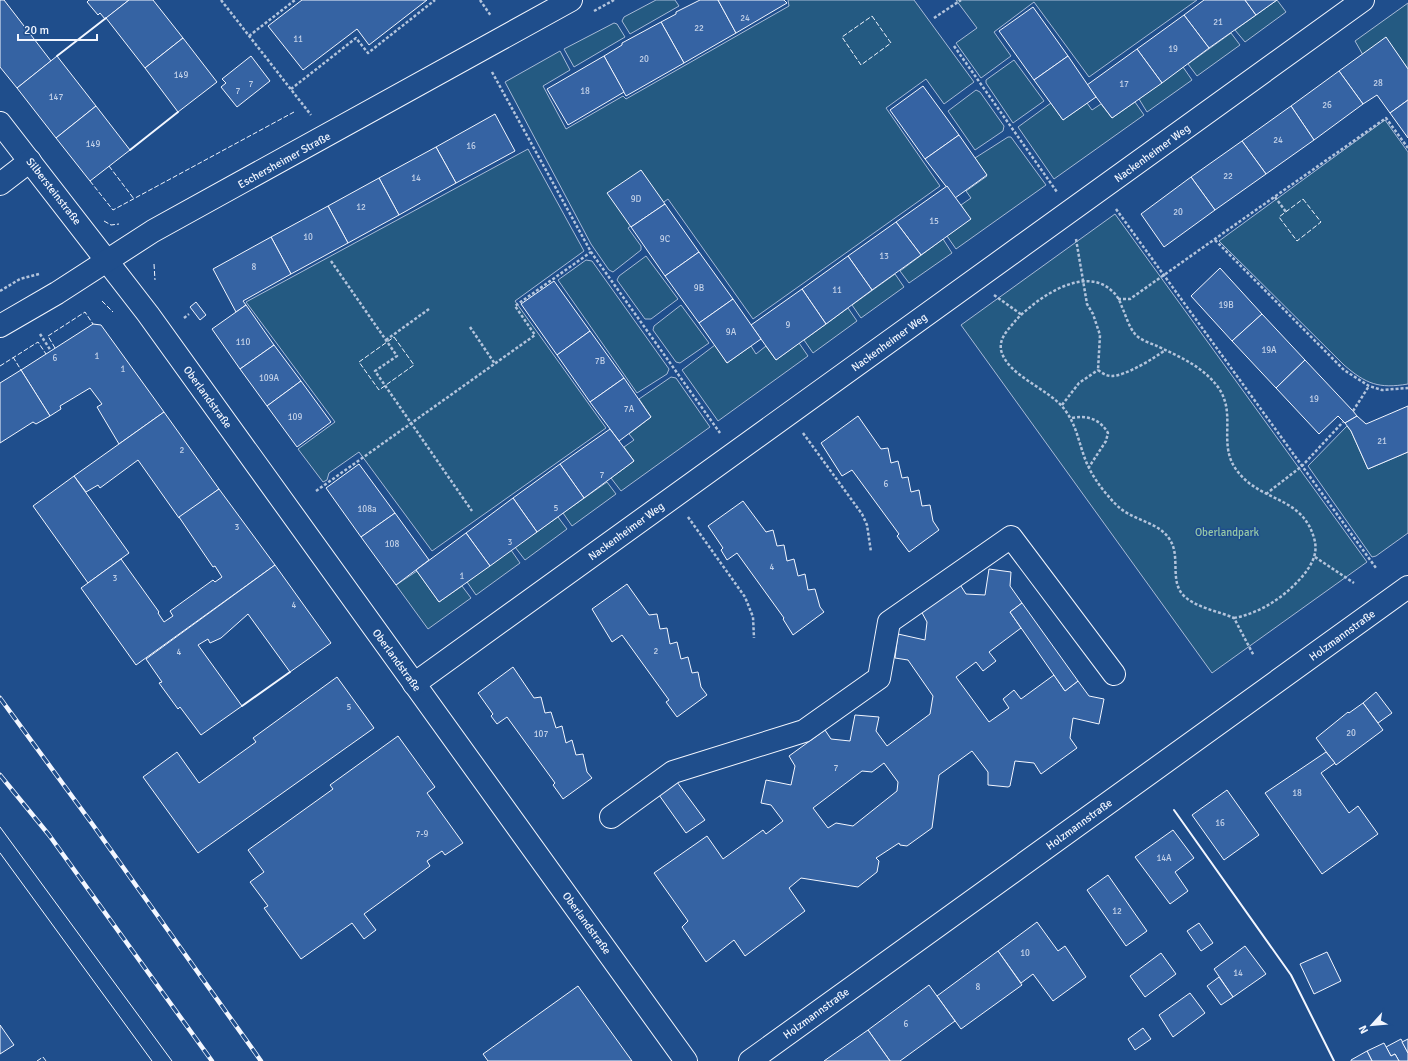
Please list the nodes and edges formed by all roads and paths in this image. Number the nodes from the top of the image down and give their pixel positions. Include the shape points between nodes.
1 (221, 0) edge
2 (295, 0) edge
3 (435, 0) edge
4 (571, 0) edge
5 (961, 0) edge
6 (1363, 0) edge
7 (934, 18) dead end
8 (249, 36) junction
9 (954, 46) dead end
10 (490, 68) dead end
11 (291, 89) junction
12 (0, 123) edge
13 (328, 136) junction
14 (1408, 148) edge
15 (30, 161) junction
16 (0, 184) edge
17 (1275, 197) junction
18 (1112, 203) dead end
19 (1286, 212) dead end
20 (1069, 213) junction
21 (1215, 240) junction
22 (591, 252) junction
23 (107, 261) junction
24 (331, 261) dead end
25 (42, 274) dead end
26 (1164, 275) junction
27 (1083, 282) junction
28 (0, 291) edge
29 (989, 292) dead end
30 (1118, 299) junction
31 (429, 309) dead end
32 (189, 314) dead end
33 (1022, 315) junction
34 (184, 318) dead end
35 (0, 326) edge
36 (470, 328) dead end
37 (40, 334) dead end
38 (386, 340) junction
39 (1165, 350) junction
40 (51, 351) dead end
41 (495, 364) junction
42 (1098, 370) junction
43 (1369, 386) junction
44 (1408, 388) edge
45 (1062, 405) junction
46 (1353, 411) dead end
47 (1072, 418) junction
48 (1343, 422) dead end
49 (410, 424) junction
50 (800, 428) dead end
51 (720, 433) dead end
52 (1302, 466) junction
53 (1089, 467) junction
54 (316, 491) dead end
55 (1266, 494) junction
56 (472, 511) dead end
57 (685, 511) dead end
58 (871, 552) dead end
59 (1315, 557) junction
60 (1376, 568) dead end
61 (1354, 583) dead end
62 (1408, 587) edge
63 (1234, 618) junction
64 (754, 638) dead end
65 (1254, 656) dead end
66 (1114, 674) dead end
67 (414, 684) junction
68 (611, 817) dead end
69 (686, 1061) edge
70 (750, 1061) edge

1 - 8 path
2 - 8 path
3 - 11 path via 368,53 356,38
4 - 13 street, Eschersheimer Straße
5 - 7 path
6 - 20 street, Nackenheimer Weg
8 - 11 path
9 - 20 path via 1062,198
10 - 22 path
11 - 13 path
12 - 15 street, Silbersteinstraße
13 - 23 street, Eschersheimer Straße via 153,232
14 - 17 path via 1386,118
15 - 16 street
15 - 23 street, Silbersteinstraße
17 - 19 path
17 - 21 path
18 - 26 path
20 - 27 path
20 - 67 street, Nackenheimer Weg
21 - 26 path
21 - 43 path via 1344,370
22 - 41 path via 515,306 535,335
22 - 51 path
23 - 35 street, Eschersheimer Straße
23 - 67 street, Oberlandstraße
24 - 38 path
25 - 28 path via 20,279
26 - 30 path via 1130,299
26 - 52 path
27 - 30 path via 1106,286
27 - 33 path via 1049,293
27 - 42 path via 1087,304 1094,314 1100,335
29 - 33 path
30 - 39 path via 1136,334
31 - 38 path
32 - 34 path
33 - 45 path via 1004,334 1001,350 1005,359 1020,374
36 - 41 path
37 - 40 path
38 - 49 path via 397,356 375,371
39 - 42 path via 1134,369 1113,376 1105,375
39 - 55 path via 1189,360 1220,390 1228,414 1227,453 1239,474
41 - 49 path
42 - 45 path via 1079,383
43 - 44 path via 1382,390
43 - 46 path
45 - 47 path
47 - 53 path
47 - 53 path via 1096,420 1105,426 1108,433 1106,441
48 - 52 path
49 - 54 path
49 - 56 path
50 - 58 path via 862,514 867,525
52 - 55 path
52 - 60 path
53 - 63 path via 1098,484 1119,507 1162,530 1168,537 1175,551 1177,584 1183,595 1197,604
55 - 59 path via 1293,507 1304,517 1312,529 1316,543
57 - 64 path via 746,597 753,617
59 - 61 path
59 - 63 path via 1289,591 1258,610
62 - 70 street, Holzmannstraße
63 - 65 path
66 - 68 street via 1011,537 889,622 879,678 810,727 673,772
67 - 69 street, Oberlandstraße

